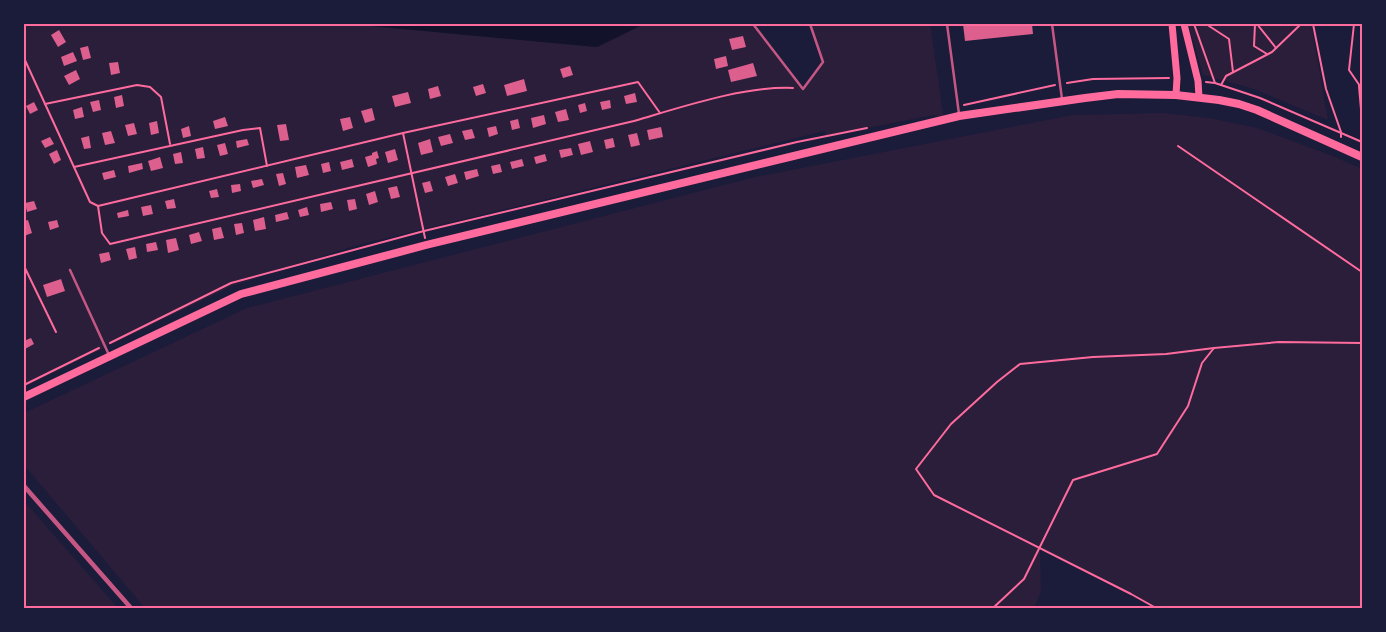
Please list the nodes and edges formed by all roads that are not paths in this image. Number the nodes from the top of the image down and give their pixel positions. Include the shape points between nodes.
1 (753, 24) edge
2 (810, 24) edge
3 (948, 24) edge
4 (1052, 24) edge
5 (1172, 24) edge
6 (1184, 24) edge
7 (1176, 94) junction
8 (1199, 97) junction
9 (1062, 100) junction
10 (959, 116) junction
11 (1362, 157) edge
12 (70, 270) dead end
13 (110, 356) junction
14 (24, 397) edge
15 (24, 486) edge
16 (131, 608) edge

1 - 2 lane via 803,89 822,62
3 - 10 lane
4 - 9 lane
5 - 7 main road
6 - 8 main road
7 - 8 main road
7 - 9 main road via 1118,94
8 - 11 main road via 1257,110
9 - 10 main road
10 - 13 main road via 426,245 241,294
12 - 13 lane
13 - 14 main road
15 - 16 street

